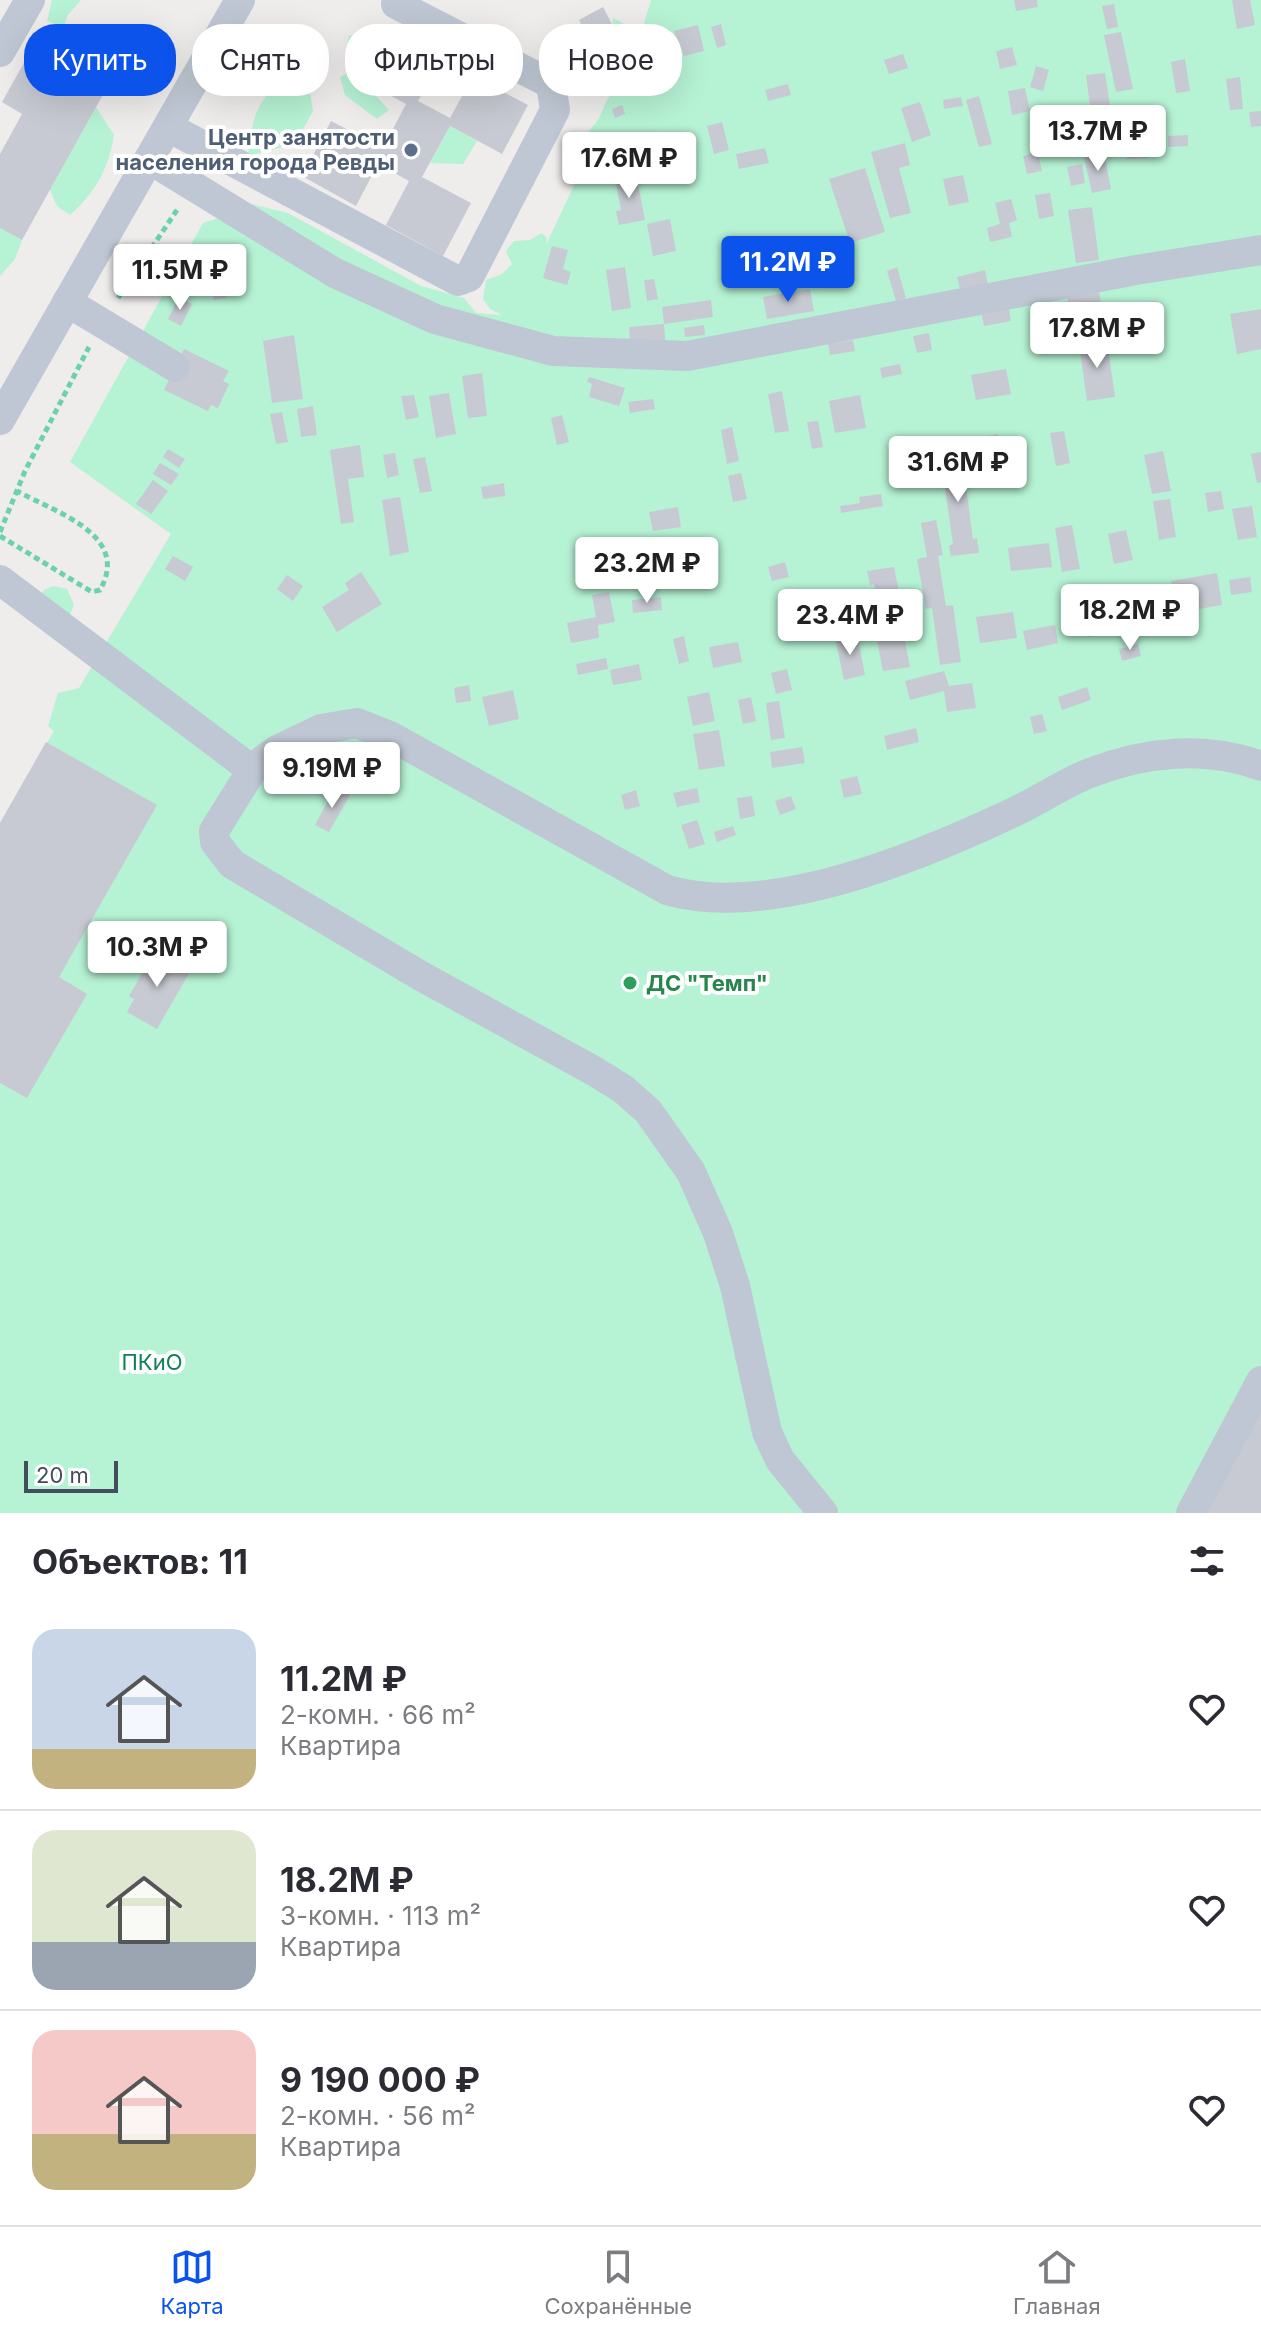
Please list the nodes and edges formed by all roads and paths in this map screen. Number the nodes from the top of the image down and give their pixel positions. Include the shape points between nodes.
1 (30, 0) edge
2 (240, 0) edge
3 (396, 4) dead end
4 (0, 52) edge
5 (168, 127) junction
6 (149, 159) junction
7 (193, 185) junction
8 (1261, 250) edge
9 (67, 302) junction
10 (100, 322) junction
11 (175, 367) dead end
12 (0, 420) edge
13 (17, 491) junction
14 (0, 534) edge
15 (0, 580) edge
16 (1261, 766) edge
17 (252, 770) junction
18 (1261, 1381) edge
19 (823, 1513) edge
20 (1191, 1513) edge

1 - 4 street
2 - 5 street
3 - 5 street via 551,84 555,110 469,277 458,281
5 - 6 street
6 - 7 street
6 - 9 street
7 - 8 street via 335,273 435,319 553,351 636,357 687,356
7 - 10 path
9 - 10 street
9 - 12 street
10 - 11 street
10 - 13 path
13 - 14 path
13 - 14 path via 101,539 110,556 107,578 100,590 77,587 67,575
15 - 17 street
16 - 17 street via 1205,754 1147,755 1088,773 1002,818 860,873 720,900 667,890 435,760 357,723 321,729 277,750
17 - 19 street via 214,831 215,842 232,864 623,1089 665,1130 718,1233 767,1432 780,1460
18 - 20 street

